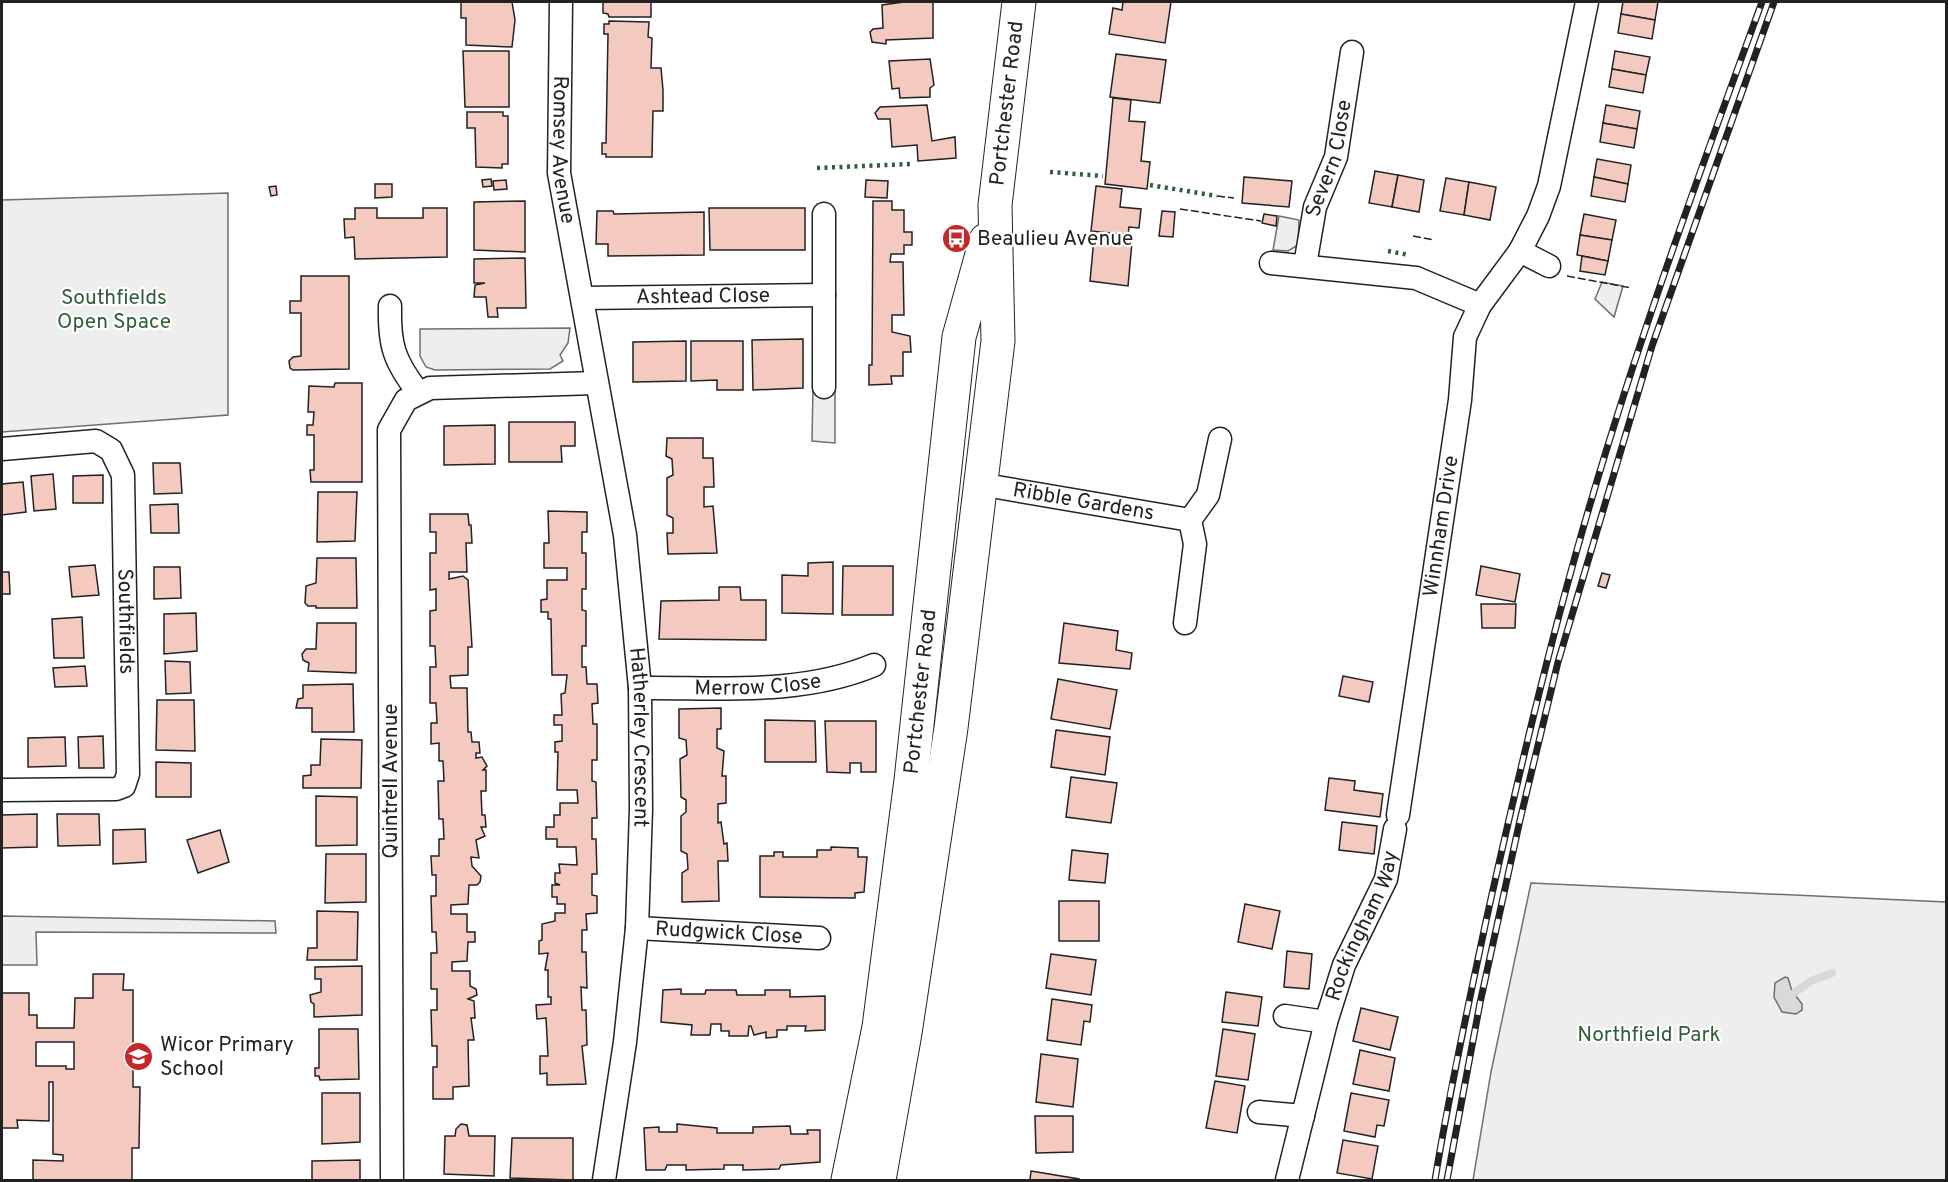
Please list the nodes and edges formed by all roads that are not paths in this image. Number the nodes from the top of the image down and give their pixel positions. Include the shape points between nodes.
1 (561, 2) edge
2 (1019, 2) edge
3 (1587, 2) edge
4 (1353, 52) dead end
5 (995, 205) junction
6 (824, 214) dead end
7 (1520, 251) junction
8 (1270, 262) dead end
9 (1305, 265) junction
10 (1549, 266) dead end
11 (824, 295) junction
12 (583, 298) junction
13 (1480, 305) junction
14 (390, 306) dead end
15 (596, 383) junction
16 (824, 387) dead end
17 (418, 392) junction
18 (1220, 440) dead end
19 (2, 449) edge
20 (979, 484) junction
21 (1190, 520) junction
22 (1185, 623) dead end
23 (874, 665) dead end
24 (640, 688) junction
25 (2, 790) edge
26 (1396, 822) joint
27 (637, 928) junction
28 (819, 938) dead end
29 (1285, 1016) dead end
30 (1326, 1022) junction
31 (1259, 1112) dead end
32 (1304, 1116) junction
33 (392, 1180) edge
34 (604, 1180) edge
35 (848, 1180) edge
36 (879, 1180) edge
37 (1287, 1180) edge

1 - 12 street, Romsey Avenue via 559,173
2 - 5 main road, Portchester Road
3 - 7 street, Winnham Drive via 1549,186
4 - 9 street, Severn Close via 1336,157 1315,207
5 - 20 main road, Portchester Road via 998,340
5 - 35 main road, Portchester Road via 959,337 911,780 879,1028
6 - 11 street
7 - 10 street
7 - 13 street, Winnham Drive
8 - 9 street
9 - 13 street via 1416,278
11 - 12 street, Ashtead Close
11 - 16 street
12 - 15 street, Hatherley Crescent
13 - 26 street, Winnham Drive via 1466,337 1460,400
14 - 17 street via 390,341 398,367
15 - 17 street via 442,386
15 - 24 street, Hatherley Crescent via 625,536
17 - 33 street, Quintrell Avenue via 398,410 389,430
18 - 21 street via 1208,495
19 - 25 street, Southfields via 96,441 111,450 123,475 128,774 124,786 116,789
20 - 21 street, Ribble Gardens
20 - 36 main road, Portchester Road via 951,728
21 - 22 street via 1195,544
23 - 24 street, Merrow Close via 829,681 800,685
24 - 27 street, Hatherley Crescent
26 - 30 street, Rockingham Way via 1386,879 1344,965
27 - 28 street, Rudgwick Close
27 - 34 street, Hatherley Crescent
29 - 30 street, Rockingham Way
30 - 32 street, Rockingham Way
31 - 32 street
32 - 37 street, Rockingham Way

